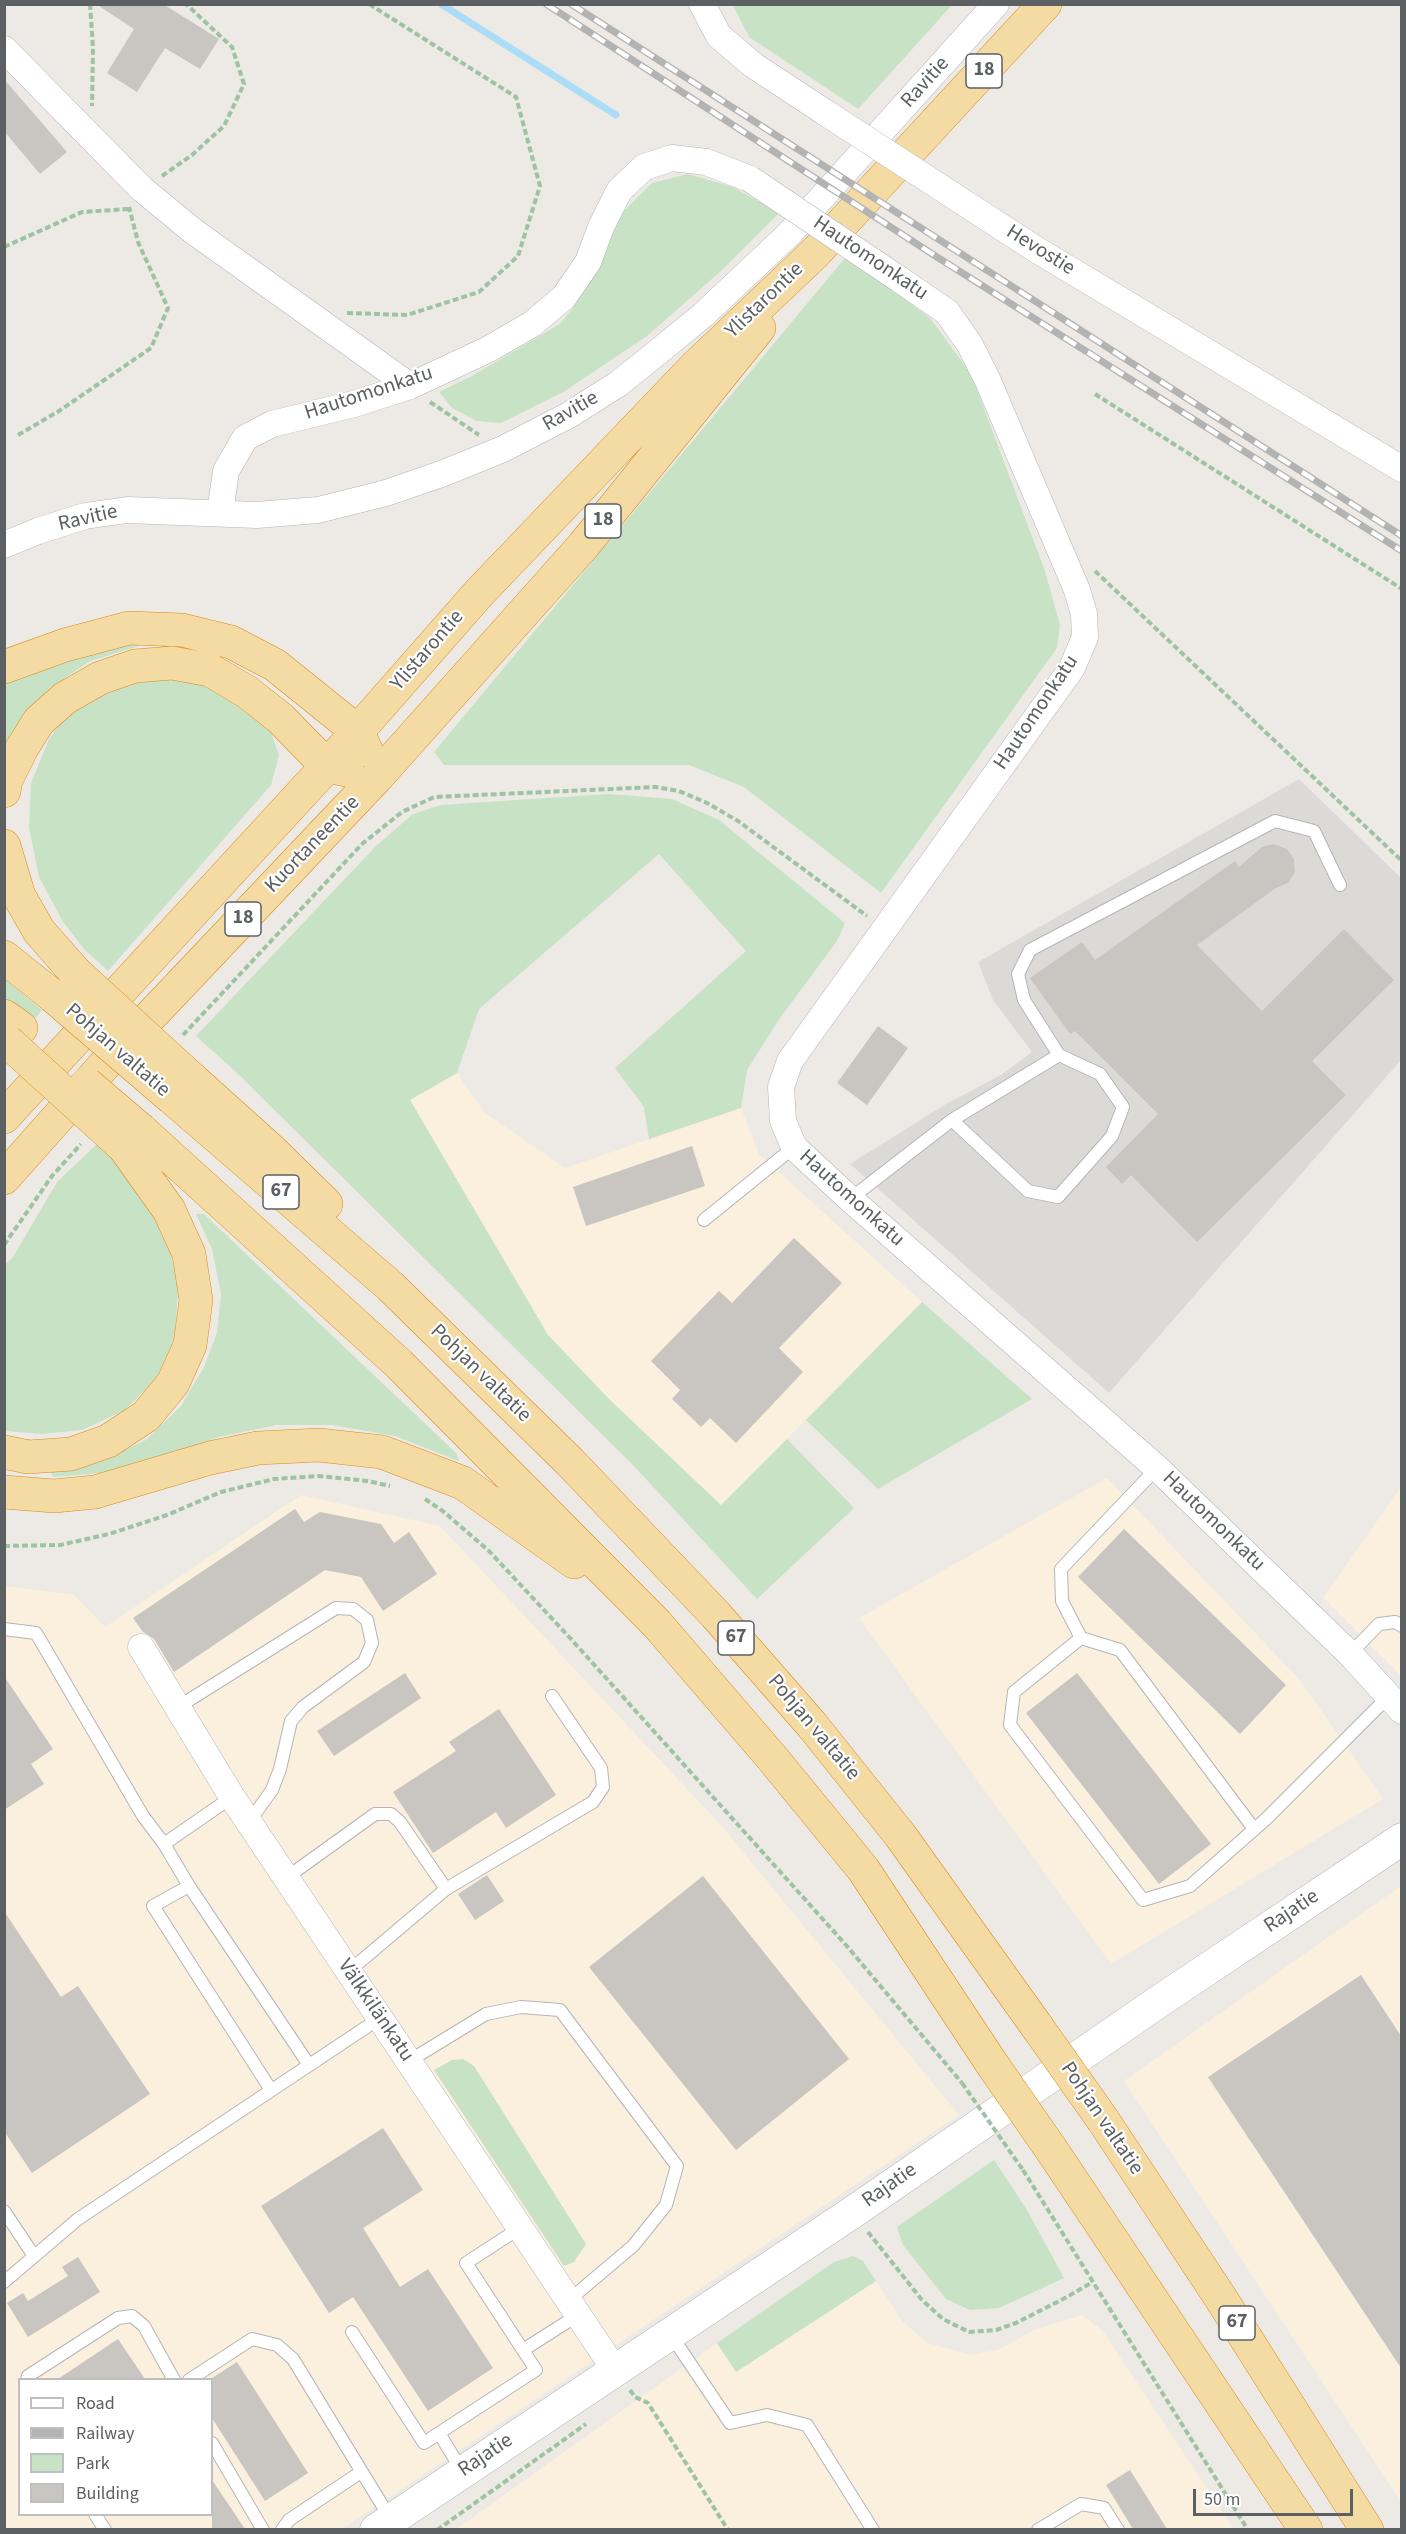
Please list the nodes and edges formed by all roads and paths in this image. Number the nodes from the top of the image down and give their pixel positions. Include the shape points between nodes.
1 (90, 4) edge
2 (186, 4) edge
3 (369, 4) edge
4 (702, 4) edge
5 (996, 4) edge
6 (1045, 4) edge
7 (4, 49) edge
8 (87, 134) junction
9 (135, 199) junction
10 (4, 248) edge
11 (814, 254) junction
12 (304, 311) junction
13 (410, 386) junction
14 (1095, 394) dead end
15 (18, 435) dead end
16 (503, 449) junction
17 (1401, 469) edge
18 (220, 513) junction
19 (4, 545) edge
20 (1062, 556) junction
21 (1401, 589) edge
22 (4, 667) edge
23 (357, 731) junction
24 (327, 766) junction
25 (378, 776) junction
26 (4, 790) edge
27 (4, 846) edge
28 (1401, 861) edge
29 (1340, 885) dead end
30 (884, 930) junction
31 (4, 957) edge
32 (9, 1031) edge
33 (180, 1037) dead end
34 (1059, 1055) junction
35 (182, 1088) junction
36 (4, 1118) edge
37 (952, 1120) junction
38 (85, 1139) dead end
39 (132, 1139) junction
40 (794, 1147) junction
41 (4, 1178) edge
42 (850, 1200) junction
43 (704, 1220) dead end
44 (4, 1245) edge
45 (4, 1452) edge
46 (1157, 1468) junction
47 (401, 1489) dead end
48 (4, 1492) edge
49 (420, 1496) dead end
50 (4, 1546) edge
51 (657, 1624) junction
52 (1401, 1626) edge
53 (4, 1629) edge
54 (1081, 1638) junction
55 (141, 1647) dead end
56 (1350, 1654) junction
57 (552, 1696) dead end
58 (1395, 1703) edge
59 (178, 1707) junction
60 (232, 1797) junction
61 (249, 1822) junction
62 (1254, 1829) junction
63 (1401, 1839) edge
64 (164, 1844) junction
65 (286, 1878) junction
66 (189, 1886) junction
67 (446, 1888) junction
68 (349, 1971) junction
69 (380, 2018) junction
70 (409, 2061) junction
71 (309, 2065) junction
72 (271, 2090) junction
73 (1053, 2152) junction
74 (4, 2211) edge
75 (864, 2226) dead end
76 (520, 2228) junction
77 (34, 2256) junction
78 (4, 2282) edge
79 (1091, 2283) junction
80 (573, 2308) junction
81 (352, 2332) dead end
82 (670, 2334) junction
83 (523, 2350) junction
84 (615, 2370) junction
85 (27, 2378) edge
86 (173, 2378) edge
87 (191, 2378) edge
88 (439, 2433) junction
89 (213, 2445) edge
90 (361, 2472) junction
91 (463, 2472) junction
92 (96, 2516) edge
93 (384, 2524) edge
94 (105, 2529) edge
95 (263, 2529) edge
96 (282, 2529) edge
97 (728, 2529) edge
98 (873, 2529) edge
99 (1038, 2529) edge
100 (1118, 2529) edge
101 (1248, 2529) edge
102 (1284, 2529) edge
103 (1306, 2529) edge
104 (1367, 2529) edge

1 - 8 path via 93,96
2 - 9 path via 232,47 244,84 224,126
3 - 12 path via 516,98 540,186 518,256 479,292 407,315
4 - 17 street, Hevostie, bridge via 719,36 753,65 1037,250
5 - 16 street, Ravitie via 789,234 703,315 618,384
6 - 11 highway, 18
7 - 8 street
8 - 9 street
9 - 10 path via 82,212
9 - 12 street via 193,231
9 - 15 path via 138,242 168,308 151,348
11 - 23 highway, Ylistarontie / 18 via 688,374 479,593
11 - 25 highway, Ylistarontie / 18 via 732,364 583,546
12 - 13 street
13 - 16 path
13 - 18 street, Hautomonkatu via 272,424 245,438 226,471
13 - 20 street, Hautomonkatu, bridge via 489,349 532,324 564,297 588,262 619,190 644,167 672,158 706,162 750,179 947,312 970,345 992,390
14 - 21 path
16 - 18 street, Ravitie via 386,493 318,510 257,515
18 - 19 street, Ravitie via 128,510 85,516
20 - 28 path via 1094,570
20 - 30 street, Hautomonkatu via 1084,614 1085,637 1072,668
22 - 23 highway via 129,628 182,630 231,642 275,665
23 - 24 highway, Ylistarontie / 18
23 - 25 highway
24 - 25 highway
24 - 26 highway via 247,692 210,670 172,663 126,669 100,678 65,698 39,721
24 - 36 highway, Kuortaneentie / 18
25 - 41 highway, Kuortaneentie / 18 via 108,1061
27 - 35 highway, bridge via 19,896 39,931
29 - 34 lane via 1314,831 1275,821 1029,950 1018,974 1024,1000
30 - 33 path via 738,821 679,791 655,788 434,797 402,812 362,844
30 - 40 street, Hautomonkatu via 790,1061 780,1087 783,1121
31 - 35 highway, Pohjan valtatie / 67, bridge
32 - 39 highway, Pohjan valtatie / 67, bridge
34 - 37 lane
34 - 37 lane via 1100,1074 1123,1107 1112,1136 1058,1197 1028,1191
35 - 104 highway, Pohjan valtatie / 67, bridge via 570,1462 723,1622 812,1725 900,1835 1103,2120
37 - 42 lane
38 - 44 path via 52,1176
39 - 45 highway via 189,1254 196,1300 189,1345 173,1383 146,1416 108,1441 71,1454 28,1457
39 - 51 highway, Pohjan valtatie / 67 via 399,1364
40 - 42 street, Hautomonkatu
40 - 43 lane
42 - 46 street, Hautomonkatu
46 - 54 lane via 1061,1569 1062,1601
46 - 56 street, Hautomonkatu
47 - 50 path via 319,1476 274,1479 221,1492 109,1534 60,1545
48 - 51 highway via 54,1496 95,1492 258,1448 319,1445 382,1452 463,1483
49 - 79 path, bridge via 489,1551 846,1945 962,2083 1023,2170
51 - 73 highway, Pohjan valtatie / 67, bridge via 863,1869
52 - 56 lane via 1395,1622 1380,1624
53 - 64 lane via 36,1633 143,1816
54 - 62 lane via 1120,1650
54 - 62 lane via 1014,1692 1010,1725 1143,1900 1190,1886
55 - 59 street, Välkkilänkatu
56 - 58 street, Hautomonkatu
57 - 67 lane via 601,1768 603,1787 592,1802
58 - 62 lane
59 - 60 street, Välkkilänkatu
59 - 61 lane via 336,1608 353,1609 367,1620 372,1643 363,1662 303,1707 291,1721 272,1790
60 - 61 street, Välkkilänkatu
60 - 64 lane
61 - 65 street, Välkkilänkatu
63 - 82 street, Rajatie
64 - 66 lane
65 - 67 lane via 375,1814 391,1814
65 - 68 street, Välkkilänkatu
66 - 71 lane
66 - 72 lane via 153,1906
67 - 68 lane
68 - 69 street, Välkkilänkatu
69 - 70 street, Välkkilänkatu
69 - 71 lane
70 - 76 street, Välkkilänkatu
70 - 80 lane via 486,2014 521,2007 560,2010 677,2166 666,2205
71 - 72 lane
72 - 77 lane via 78,2219
73 - 102 highway
73 - 103 highway, Pohjan valtatie / 67
74 - 77 lane
75 - 79 path via 922,2300 943,2319 969,2332 996,2330 1016,2323
76 - 80 street, Välkkilänkatu
76 - 83 lane via 466,2263
77 - 78 lane
79 - 101 path
80 - 83 lane
80 - 84 street, Välkkilänkatu
81 - 88 lane via 424,2443
82 - 84 street, Rajatie
82 - 98 lane via 730,2423 767,2415 807,2425
83 - 88 lane via 536,2370
84 - 91 street, Rajatie
84 - 97 path via 635,2397 648,2403
85 - 86 lane via 118,2318 132,2316 144,2326
87 - 90 lane via 252,2339 277,2345 293,2359
88 - 91 lane
89 - 95 lane
90 - 93 lane
90 - 96 lane via 289,2520
91 - 93 street, Rajatie
92 - 94 lane
99 - 100 lane via 1080,2504 1104,2508

